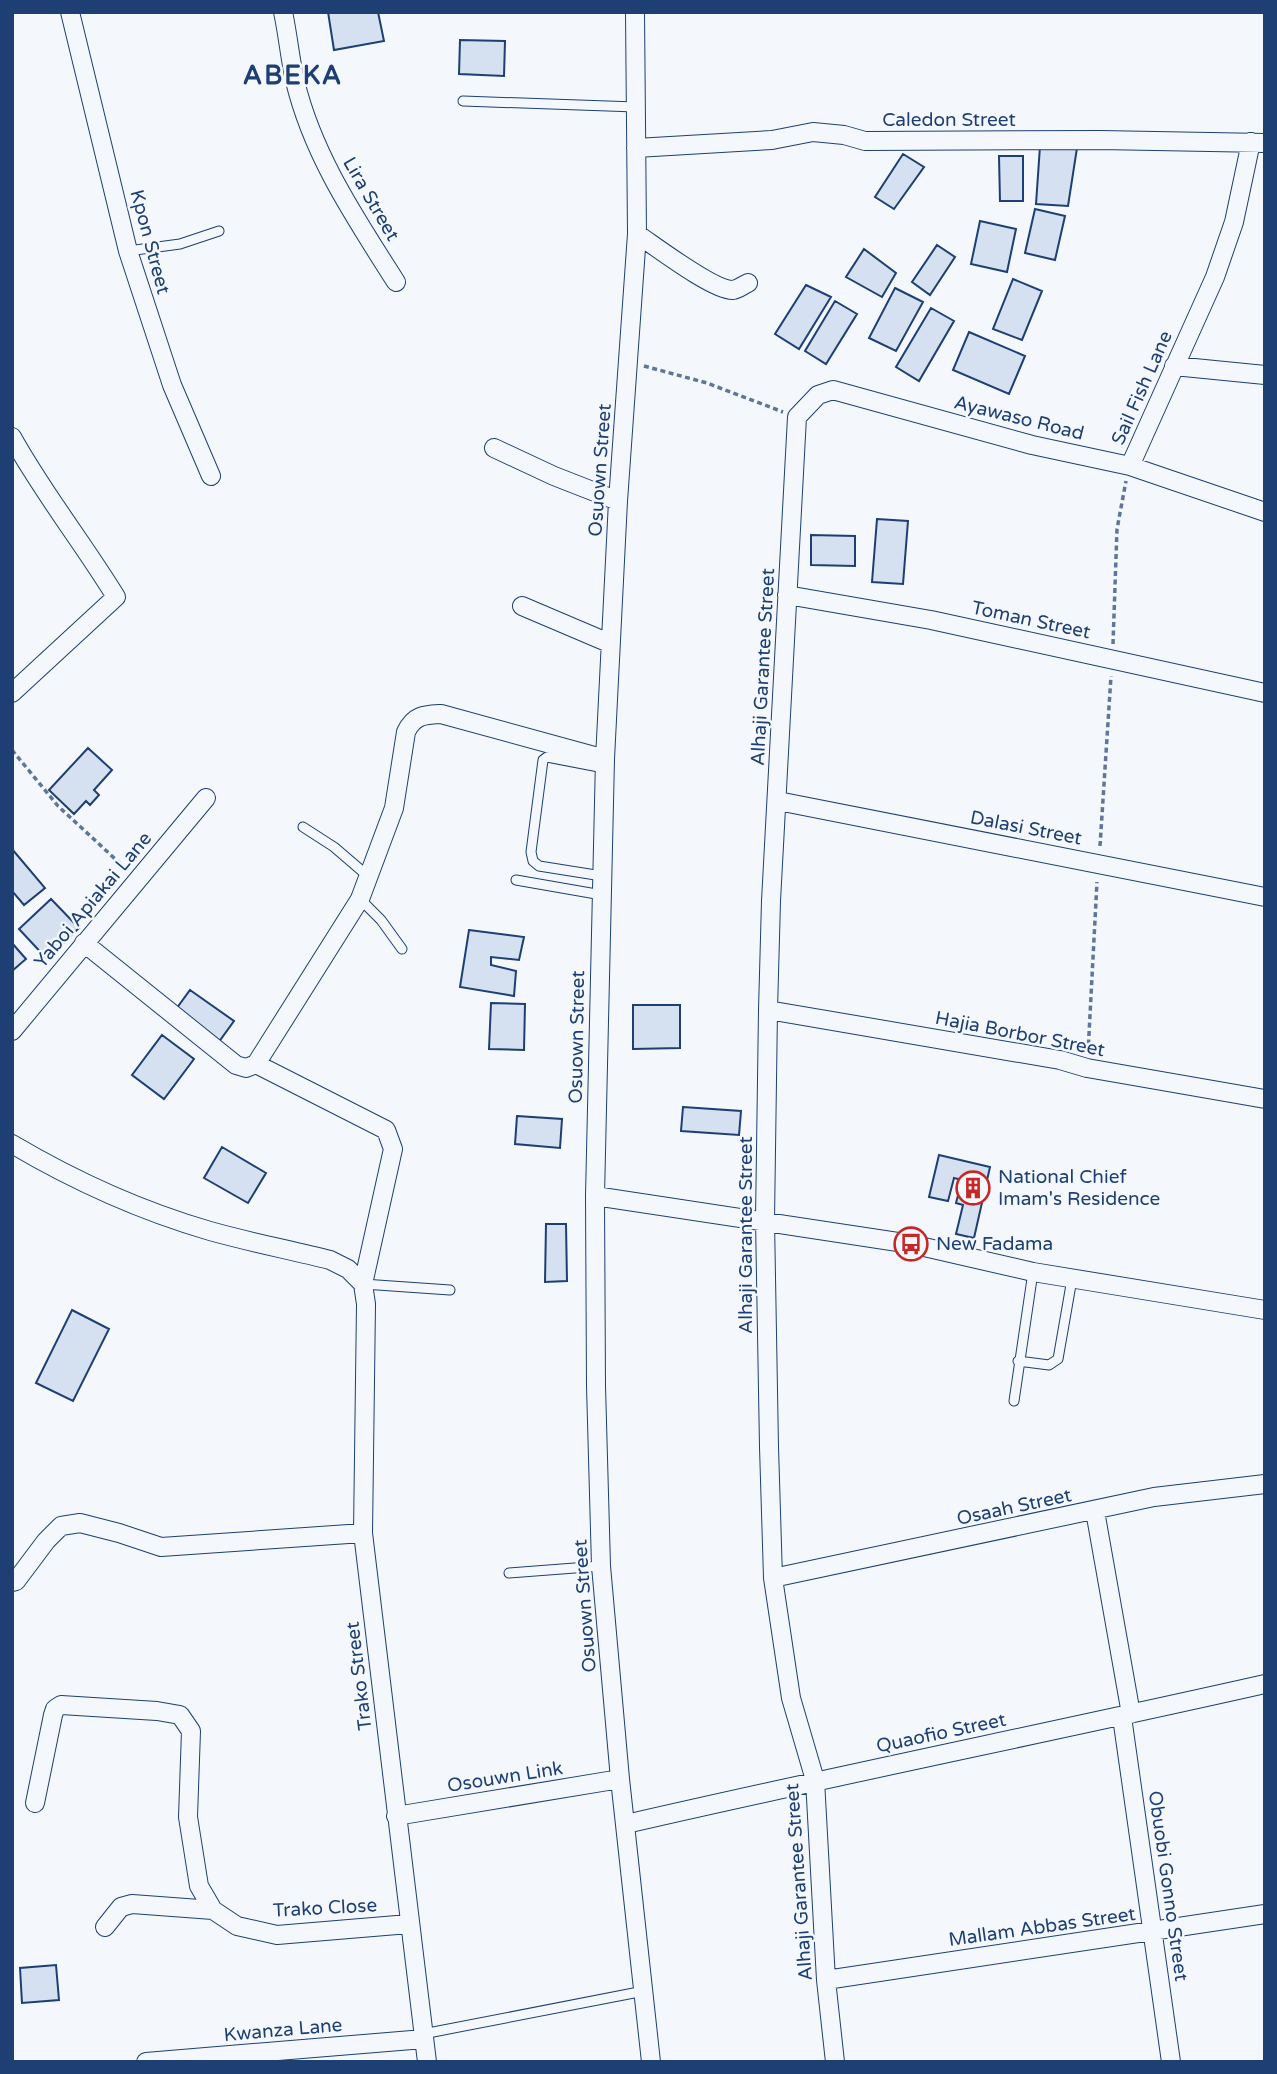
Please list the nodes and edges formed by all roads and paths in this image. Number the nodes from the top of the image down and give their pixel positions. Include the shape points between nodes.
1 (70, 12) edge
2 (283, 12) edge
3 (635, 12) edge
4 (463, 101) dead end
5 (636, 107) junction
6 (1258, 143) edge
7 (636, 148) junction
8 (219, 231) dead end
9 (637, 234) junction
10 (128, 251) junction
11 (396, 282) dead end
12 (748, 283) dead end
13 (629, 361) junction
14 (1174, 366) junction
15 (1265, 374) edge
16 (801, 411) junction
17 (12, 437) edge
18 (494, 448) dead end
19 (1130, 466) junction
20 (211, 476) dead end
21 (618, 501) junction
22 (1265, 512) edge
23 (787, 595) junction
24 (522, 606) dead end
25 (609, 643) junction
26 (1112, 659) junction
27 (12, 692) edge
28 (1265, 693) edge
29 (12, 750) edge
30 (605, 763) junction
31 (206, 798) dead end
32 (778, 802) junction
33 (303, 827) dead end
34 (602, 876) junction
35 (369, 877) junction
36 (138, 880) junction
37 (516, 880) dead end
38 (602, 895) junction
39 (1265, 897) edge
40 (360, 899) junction
41 (84, 943) junction
42 (401, 949) dead end
43 (768, 1010) junction
44 (12, 1031) edge
45 (256, 1064) junction
46 (1265, 1099) edge
47 (12, 1143) edge
48 (595, 1196) junction
49 (765, 1220) junction
50 (1032, 1272) junction
51 (1072, 1279) junction
52 (363, 1284) junction
53 (450, 1290) dead end
54 (1265, 1310) edge
55 (1018, 1361) junction
56 (1014, 1401) dead end
57 (1265, 1483) edge
58 (1095, 1511) junction
59 (363, 1533) junction
60 (601, 1566) junction
61 (509, 1573) dead end
62 (773, 1578) junction
63 (12, 1581) edge
64 (1265, 1684) edge
65 (1126, 1716) junction
66 (620, 1779) junction
67 (816, 1780) junction
68 (36, 1803) dead end
69 (396, 1816) junction
70 (626, 1824) junction
71 (213, 1910) junction
72 (1265, 1914) edge
73 (409, 1924) junction
74 (105, 1927) dead end
75 (1154, 1931) junction
76 (826, 1980) junction
77 (644, 1991) junction
78 (424, 2037) junction
79 (218, 2059) edge
80 (146, 2062) edge
81 (427, 2062) edge
82 (651, 2062) edge
83 (835, 2062) edge
84 (1171, 2062) edge

1 - 10 street, Kpon Street
2 - 11 street, Lira Street via 296,82 314,135 337,189
3 - 5 street, Osuown Street
4 - 5 lane
5 - 7 street, Osuown Street
6 - 7 street, Caledon Street via 865,141 813,132 772,140
6 - 14 street, Sail Fish Lane via 1215,277
7 - 9 street, Osuown Street
8 - 10 lane via 180,244
9 - 12 street via 724,289
9 - 13 street, Osuown Street
10 - 20 street, Kpon Street via 172,385
13 - 16 path
13 - 21 street, Osuown Street
14 - 15 street
14 - 19 street, Sail Fish Lane
16 - 19 street, Ayawaso Road via 818,395 833,390 1032,445
16 - 23 street, Alhaji Garantee Street
17 - 27 street via 116,597
18 - 21 street
19 - 22 street, Ayawaso Road
19 - 26 path, Sail Fish Lane via 1116,529
21 - 25 street, Osuown Street
23 - 26 street, Toman Street
23 - 32 street, Alhaji Garantee Street
24 - 25 street
25 - 30 street, Osuown Street
26 - 28 street, Toman Street
29 - 36 path via 58,806
30 - 34 street, Osuown Street
30 - 34 lane via 543,760 531,852 539,866
30 - 35 street via 442,714 422,715 406,732 394,808
31 - 36 street, Yaboi Apiakai Lane
32 - 39 street, Dalasi Street
32 - 43 street, Alhaji Garantee Street
33 - 35 lane
34 - 38 street, Osuown Street
35 - 40 street
36 - 41 street, Yaboi Apiakai Lane
37 - 38 lane
38 - 48 street, Osuown Street
40 - 42 lane
40 - 45 street
41 - 44 street, Yaboi Apiakai Lane
41 - 45 street, Trako Street via 236,1065
43 - 46 street, Hajia Borbor Street
43 - 49 street, Alhaji Garantee Street
45 - 52 street, Trako Street via 386,1130 391,1139 393,1149
47 - 52 street via 39,1160 149,1209 209,1230 330,1260
48 - 49 street
48 - 60 street, Osuown Street
49 - 50 street via 911,1244
49 - 62 street, Alhaji Garantee Street
50 - 51 street
50 - 55 lane
51 - 54 street
51 - 55 lane via 1058,1359 1049,1365
52 - 53 lane
52 - 59 street, Trako Street
55 - 56 lane
57 - 58 street, Osaah Street via 1154,1497
58 - 62 street, Osaah Street
58 - 65 street, Obuobi Gonno Street
59 - 63 street via 162,1547 80,1523 61,1527
59 - 69 street, Trako Street
60 - 61 lane
60 - 66 street, Osuown Street
62 - 67 street, Alhaji Garantee Street via 791,1698
64 - 65 street, Quaofio Street
65 - 67 street, Quaofio Street
65 - 75 street, Obuobi Gonno Street
66 - 69 street, Osouwn Link
66 - 70 street, Osuown Street
67 - 70 street, Quaofio Street
67 - 76 street, Alhaji Garantee Street
68 - 71 street via 53,1715 61,1705 180,1715 191,1731 188,1817 199,1886
69 - 73 street, Trako Street
70 - 77 street, Osuown Street
71 - 73 street, Trako Close via 237,1926 277,1935
71 - 74 street via 132,1904 121,1907
72 - 75 street, Mallam Abbas Street
73 - 78 street, Trako Street
75 - 76 street, Mallam Abbas Street
75 - 84 street, Obuobi Gonno Street
76 - 83 street, Alhaji Garantee Street
77 - 78 lane
77 - 82 street, Osuown Street
78 - 79 street, Kwanza Lane
78 - 81 street, Trako Street
79 - 80 street, Kwanza Lane

